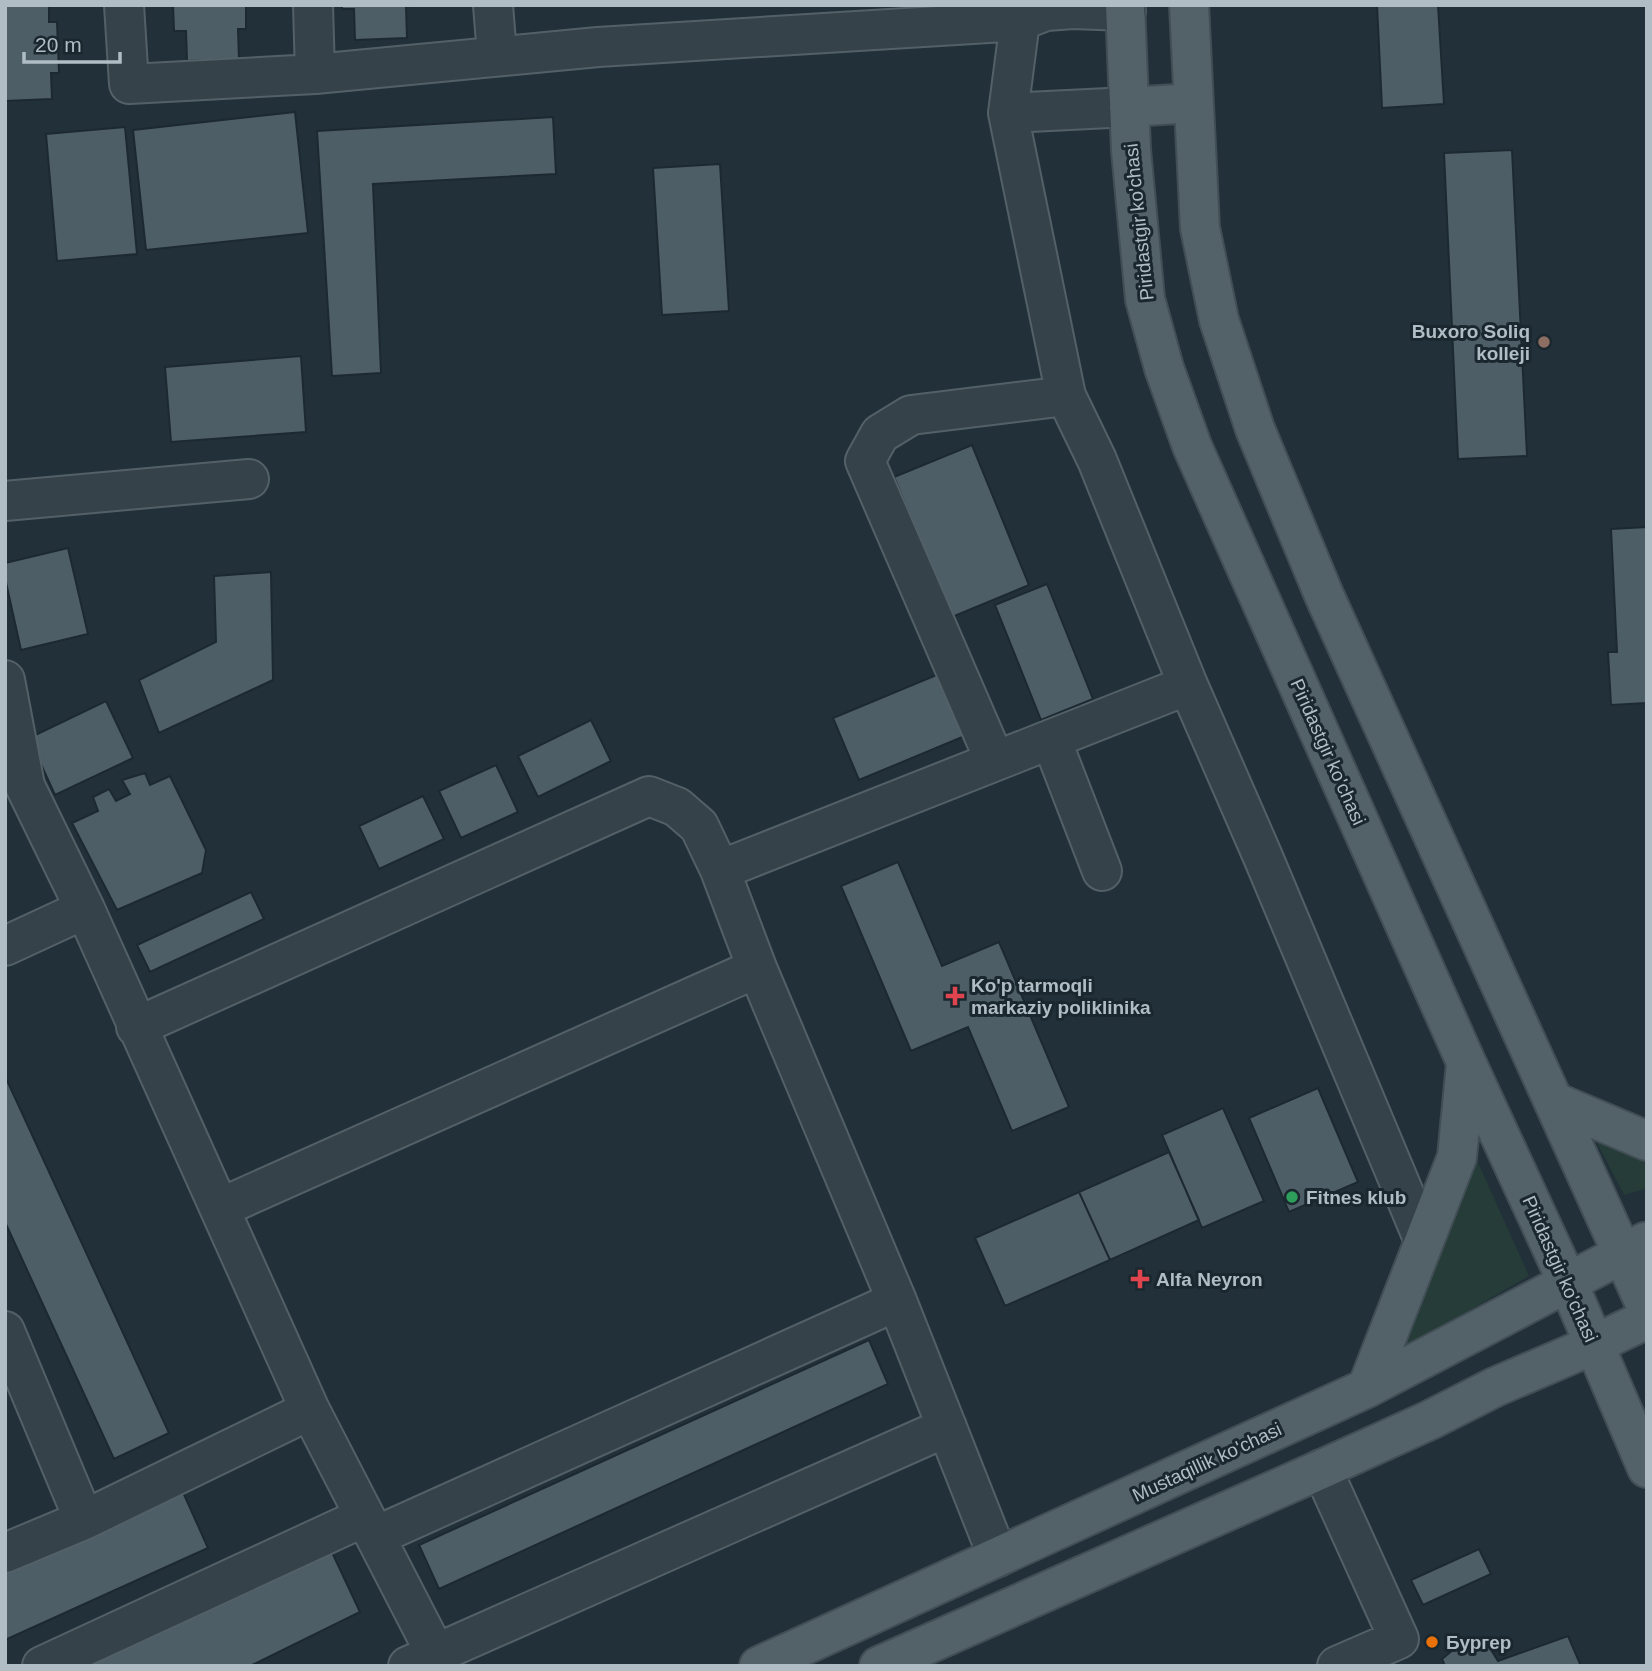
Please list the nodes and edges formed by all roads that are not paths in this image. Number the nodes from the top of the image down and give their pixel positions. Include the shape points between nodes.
1 (124, 5) edge
2 (313, 5) edge
3 (493, 5) edge
4 (1189, 5) edge
5 (1126, 8) edge
6 (1019, 13) edge
7 (497, 55) junction
8 (315, 74) junction
9 (1193, 103) junction
10 (1129, 107) junction
11 (1009, 113) junction
12 (1066, 396) junction
13 (249, 479) dead end
14 (5, 501) edge
15 (5, 680) edge
16 (1188, 685) junction
17 (1051, 739) junction
18 (995, 761) junction
19 (15, 790) edge
20 (720, 870) junction
21 (1101, 871) dead end
22 (85, 909) junction
23 (5, 946) edge
24 (757, 968) junction
25 (136, 1027) junction
26 (1466, 1062) junction
27 (1555, 1102) junction
28 (1647, 1141) edge
29 (220, 1208) junction
30 (1424, 1241) junction
31 (1635, 1247) edge
32 (1568, 1283) junction
33 (897, 1301) junction
34 (1647, 1308) edge
35 (1647, 1319) edge
36 (5, 1331) edge
37 (1593, 1345) junction
38 (1367, 1388) junction
39 (310, 1410) junction
40 (947, 1427) junction
41 (1647, 1468) edge
42 (1322, 1469) junction
43 (84, 1520) junction
44 (370, 1527) junction
45 (5, 1553) edge
46 (998, 1557) junction
47 (1019, 1602) junction
48 (429, 1661) edge
49 (42, 1666) edge
50 (759, 1666) edge
51 (879, 1666) edge
52 (1337, 1666) edge

1 - 8 lane via 129,84
2 - 8 lane
3 - 7 lane
4 - 9 main road
5 - 6 lane
5 - 10 main road, Piridastgir ko'chasi
6 - 7 lane
6 - 11 lane
7 - 8 lane
9 - 10 main road
9 - 27 main road via 1200,228 1219,320 1255,429 1330,608
10 - 11 lane
10 - 26 main road, Piridastgir ko'chasi via 1145,299 1169,381 1192,446
11 - 12 lane
12 - 16 lane via 1097,460
12 - 18 lane via 911,415 880,434 865,461
13 - 14 lane
15 - 19 lane
16 - 17 lane
16 - 30 lane
17 - 18 lane
17 - 21 lane
18 - 20 lane
19 - 22 lane
20 - 24 lane
20 - 25 lane via 699,826 677,807 649,796
22 - 23 lane
22 - 25 lane
24 - 29 lane
24 - 33 lane
25 - 29 lane
26 - 30 main road via 1457,1157
26 - 32 main road, Piridastgir ko'chasi
27 - 28 main road
27 - 31 main road
29 - 39 lane
30 - 38 main road
31 - 32 main road, Mustaqillik ko'chasi
31 - 34 main road
32 - 37 main road, Piridastgir ko'chasi
32 - 38 main road, Mustaqillik ko'chasi
33 - 40 lane
33 - 44 lane
35 - 37 main road
36 - 43 lane
37 - 41 main road, Piridastgir ko'chasi
37 - 42 main road
38 - 46 main road, Mustaqillik ko'chasi
39 - 43 lane
39 - 44 lane
40 - 46 lane
40 - 48 lane
42 - 47 main road
42 - 52 lane via 1399,1639
43 - 45 lane
44 - 48 lane
44 - 49 lane
46 - 47 main road
46 - 50 main road, Mustaqillik ko'chasi
47 - 51 main road

